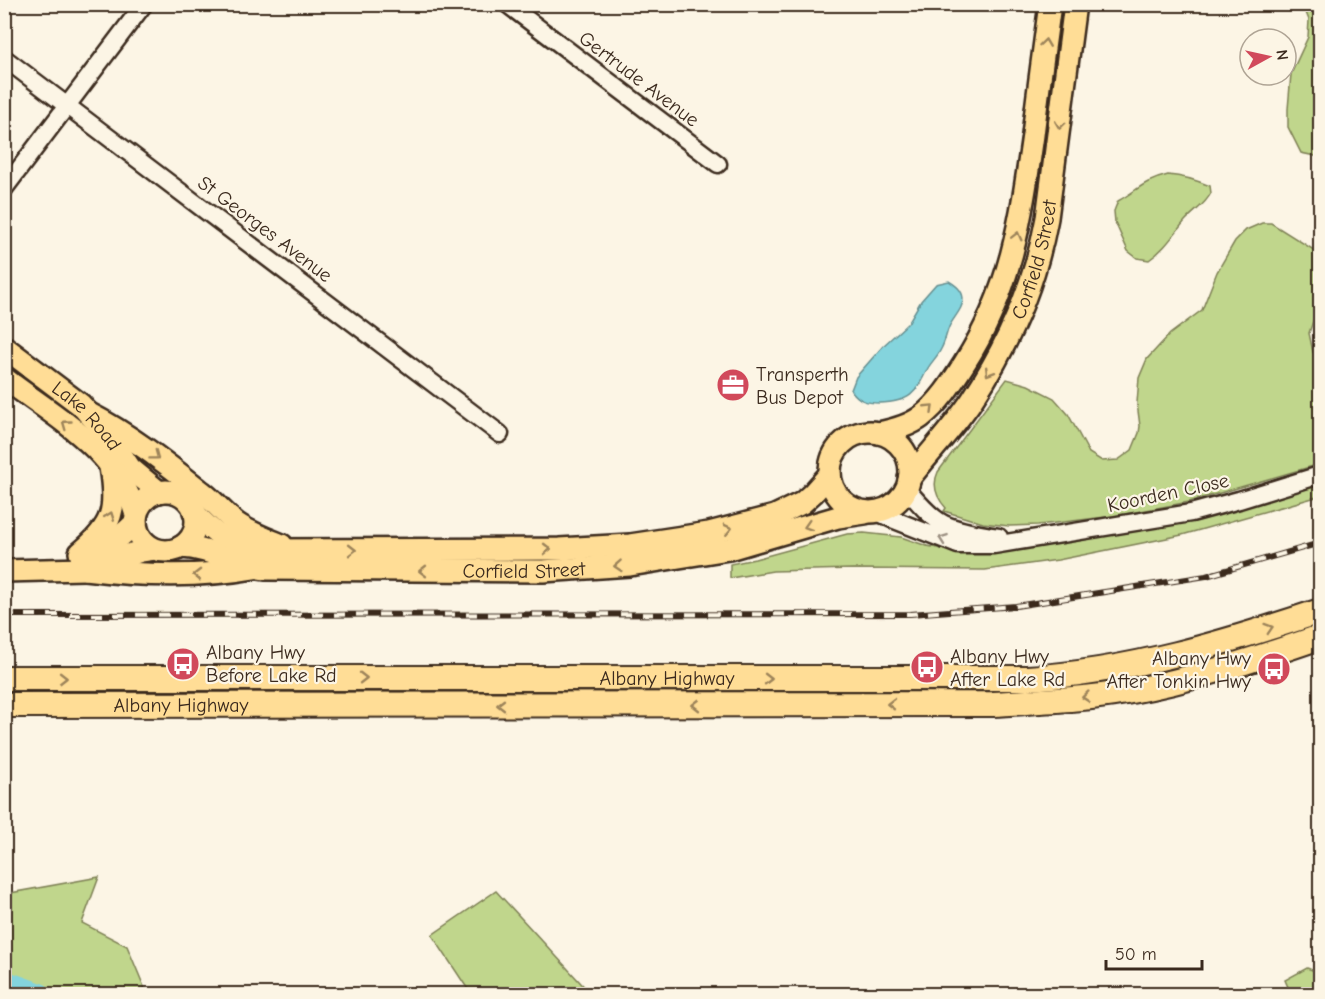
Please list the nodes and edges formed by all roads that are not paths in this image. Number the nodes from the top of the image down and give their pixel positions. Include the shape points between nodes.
1 (144, 4) edge
2 (507, 4) edge
3 (1050, 4) edge
4 (1075, 4) edge
5 (4, 58) edge
6 (69, 106) junction
7 (718, 164) dead end
8 (4, 189) edge
9 (4, 347) edge
10 (4, 378) edge
11 (88, 413) junction
12 (879, 433) junction
13 (500, 434) dead end
14 (109, 462) junction
15 (830, 474) junction
16 (1320, 475) edge
17 (908, 484) junction
18 (159, 492) junction
19 (194, 512) junction
20 (872, 512) junction
21 (136, 519) junction
22 (1021, 540) junction
23 (181, 547) junction
24 (154, 549) junction
25 (293, 549) junction
26 (4, 557) edge
27 (80, 563) junction
28 (255, 568) junction
29 (4, 571) edge
30 (1320, 611) edge
31 (1320, 637) edge
32 (4, 678) edge
33 (304, 678) junction
34 (4, 705) edge
35 (303, 705) junction

1 - 6 street
2 - 7 street, Gertrude Avenue
12 -> 3 main road, Corfield Street via 912,422 939,399 975,348 997,302 1023,210
4 -> 17 main road, Corfield Street via 1047,218 1028,291 1003,351
5 - 6 street, St Georges Avenue
6 - 8 street
6 - 13 street, St Georges Avenue
9 - 11 main road, Lake Road
14 -> 10 main road, Lake Road via 80,434
11 - 18 main road, Lake Road via 130,468
11 -> 25 main road via 149,451 236,523
12 - 15 main road via 861,433 843,443 832,458
12 - 17 main road via 899,446 908,462
14 - 21 main road, Lake Road via 127,488
27 -> 14 main road via 114,506
15 - 20 main road via 840,499 850,508
25 -> 15 main road, Corfield Street via 547,549 630,545 709,533 775,516 802,503
16 - 22 street, Koorden Close via 1191,513
17 - 20 main road via 897,502
17 - 22 street, Koorden Close via 943,524
18 - 19 main road via 168,491 184,498
18 - 21 main road via 144,500
19 - 23 main road via 195,528
19 - 25 main road, Corfield Street via 214,533 232,544 258,550
22 -> 20 street, Koorden Close via 958,545
20 -> 28 main road, Corfield Street via 838,517 720,551 620,566 543,571
21 - 24 main road via 141,538
21 - 27 main road via 119,539
23 - 24 main road
23 - 28 main road, Corfield Street via 211,551
24 - 27 main road
26 - 27 main road
28 -> 27 main road via 209,575 126,574
27 - 29 main road
33 -> 30 highway, Albany Highway via 1055,677 1217,645
31 -> 35 highway, Albany Highway via 1188,679 1124,693 1043,701
32 -> 33 highway, Albany Highway
33 - 35 highway
34 - 35 highway, Albany Highway

